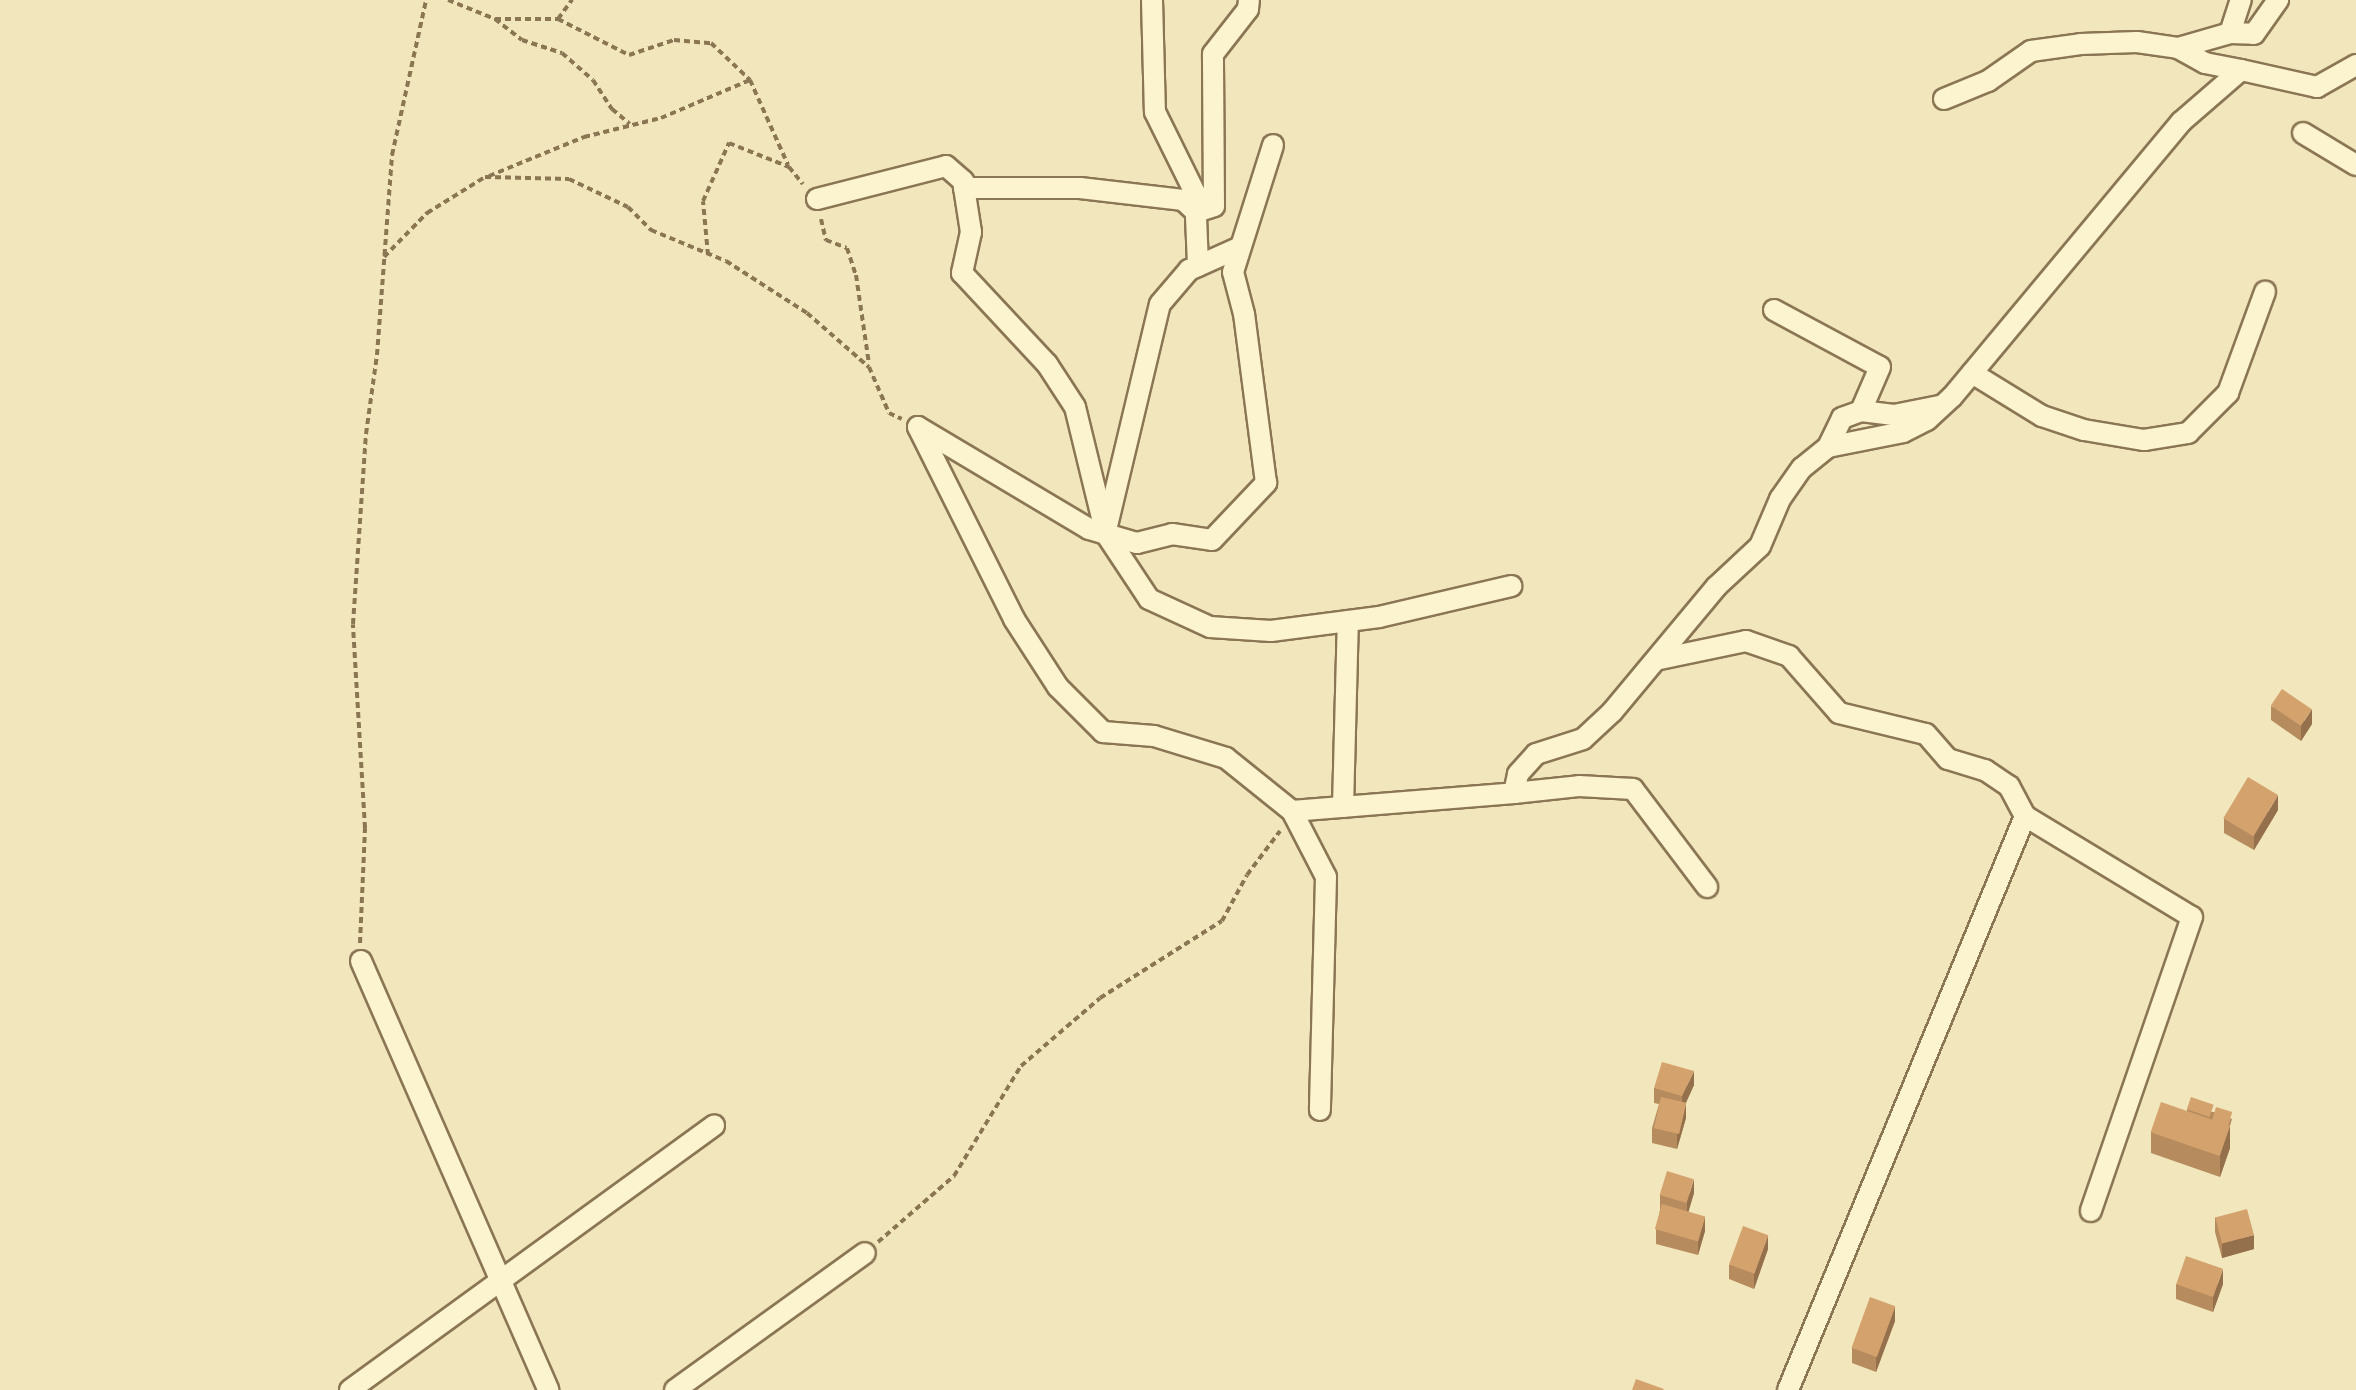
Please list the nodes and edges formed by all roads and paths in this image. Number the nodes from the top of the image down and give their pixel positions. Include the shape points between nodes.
1 (426, 0) edge
2 (448, 0) edge
3 (572, 0) edge
4 (1152, 0) edge
5 (1249, 0) edge
6 (2241, 0) edge
7 (2278, 0) edge
8 (495, 19) junction
9 (558, 19) junction
10 (2230, 33) junction
11 (2178, 48) junction
12 (2356, 65) edge
13 (2241, 70) junction
14 (750, 80) junction
15 (1944, 99) dead end
16 (630, 124) junction
17 (2303, 133) dead end
18 (1273, 145) dead end
19 (2356, 165) edge
20 (789, 167) junction
21 (485, 177) junction
22 (964, 188) junction
23 (817, 199) junction
24 (1196, 212) junction
25 (1238, 248) junction
26 (708, 255) junction
27 (383, 259) junction
28 (1198, 266) junction
29 (2265, 292) dead end
30 (1774, 310) dead end
31 (869, 367) junction
32 (1972, 373) junction
33 (1943, 405) junction
34 (1861, 411) junction
35 (918, 427) junction
36 (1828, 447) junction
37 (1106, 534) junction
38 (1511, 586) dead end
39 (1348, 621) junction
40 (1660, 659) junction
41 (1514, 793) junction
42 (1343, 807) junction
43 (1292, 811) junction
44 (2025, 816) junction
45 (1707, 887) dead end
46 (361, 961) joint
47 (1320, 1110) dead end
48 (714, 1126) dead end
49 (2091, 1211) dead end
50 (865, 1253) joint
51 (502, 1279) junction
52 (350, 1390) edge
53 (548, 1390) edge
54 (675, 1390) edge
55 (1788, 1390) edge

1 - 27 path via 392,155
2 - 8 path
3 - 9 path
4 - 24 street via 1155,112 1195,193
5 - 24 street via 1248,9 1213,54 1214,206
6 - 10 street
7 - 10 street via 2254,34
8 - 9 path
8 - 16 path via 522,40 562,53
9 - 14 path via 629,55 674,40 711,43
10 - 11 street
11 - 13 street via 2205,63
11 - 15 street via 2137,42 2031,51 1988,81
12 - 13 street via 2317,87
13 - 32 street via 2181,122
14 - 16 path via 661,118
14 - 20 path
16 - 21 path
17 - 19 street
18 - 25 street
20 - 23 path
20 - 26 path via 729,143 703,201
21 - 26 path via 569,179 628,207 651,230
21 - 27 path via 427,213
22 - 23 street via 946,166
22 - 24 street via 1116,192 1183,200
22 - 37 street via 971,232 962,273 1047,364 1075,407
23 - 31 path via 826,240 847,248 856,275
24 - 28 street
25 - 28 street
25 - 37 street via 1233,272 1244,314 1266,483 1212,540 1172,534 1137,543
26 - 31 path via 807,313
27 - 46 path via 353,624 365,828
28 - 37 street via 1160,304
29 - 32 street via 2228,393 2188,433 2144,440 2084,430 2042,416
30 - 34 street via 1880,367
31 - 35 path via 889,413
32 - 33 street
33 - 34 street via 1894,415
33 - 36 street via 1903,432
34 - 36 street via 1842,418
35 - 37 street
35 - 43 street via 1014,619 1058,687 1103,732 1154,736 1226,758
36 - 40 street via 1802,468 1780,499 1760,546 1716,587
37 - 39 street via 1149,599 1210,627 1271,631
38 - 39 street
39 - 42 street
40 - 41 street via 1583,739 1536,754 1518,774
40 - 44 street via 1746,641 1789,656 1839,713 1926,734 1948,759 1985,770 2009,786
41 - 42 street
41 - 45 street via 1579,786 1633,789
42 - 43 street
43 - 47 street via 1326,877
43 - 50 path via 1222,921 1100,998 1021,1066 954,1176
44 - 49 street via 2192,917
44 - 55 street
46 - 51 street
48 - 51 street
50 - 54 street
51 - 52 street
51 - 53 street

